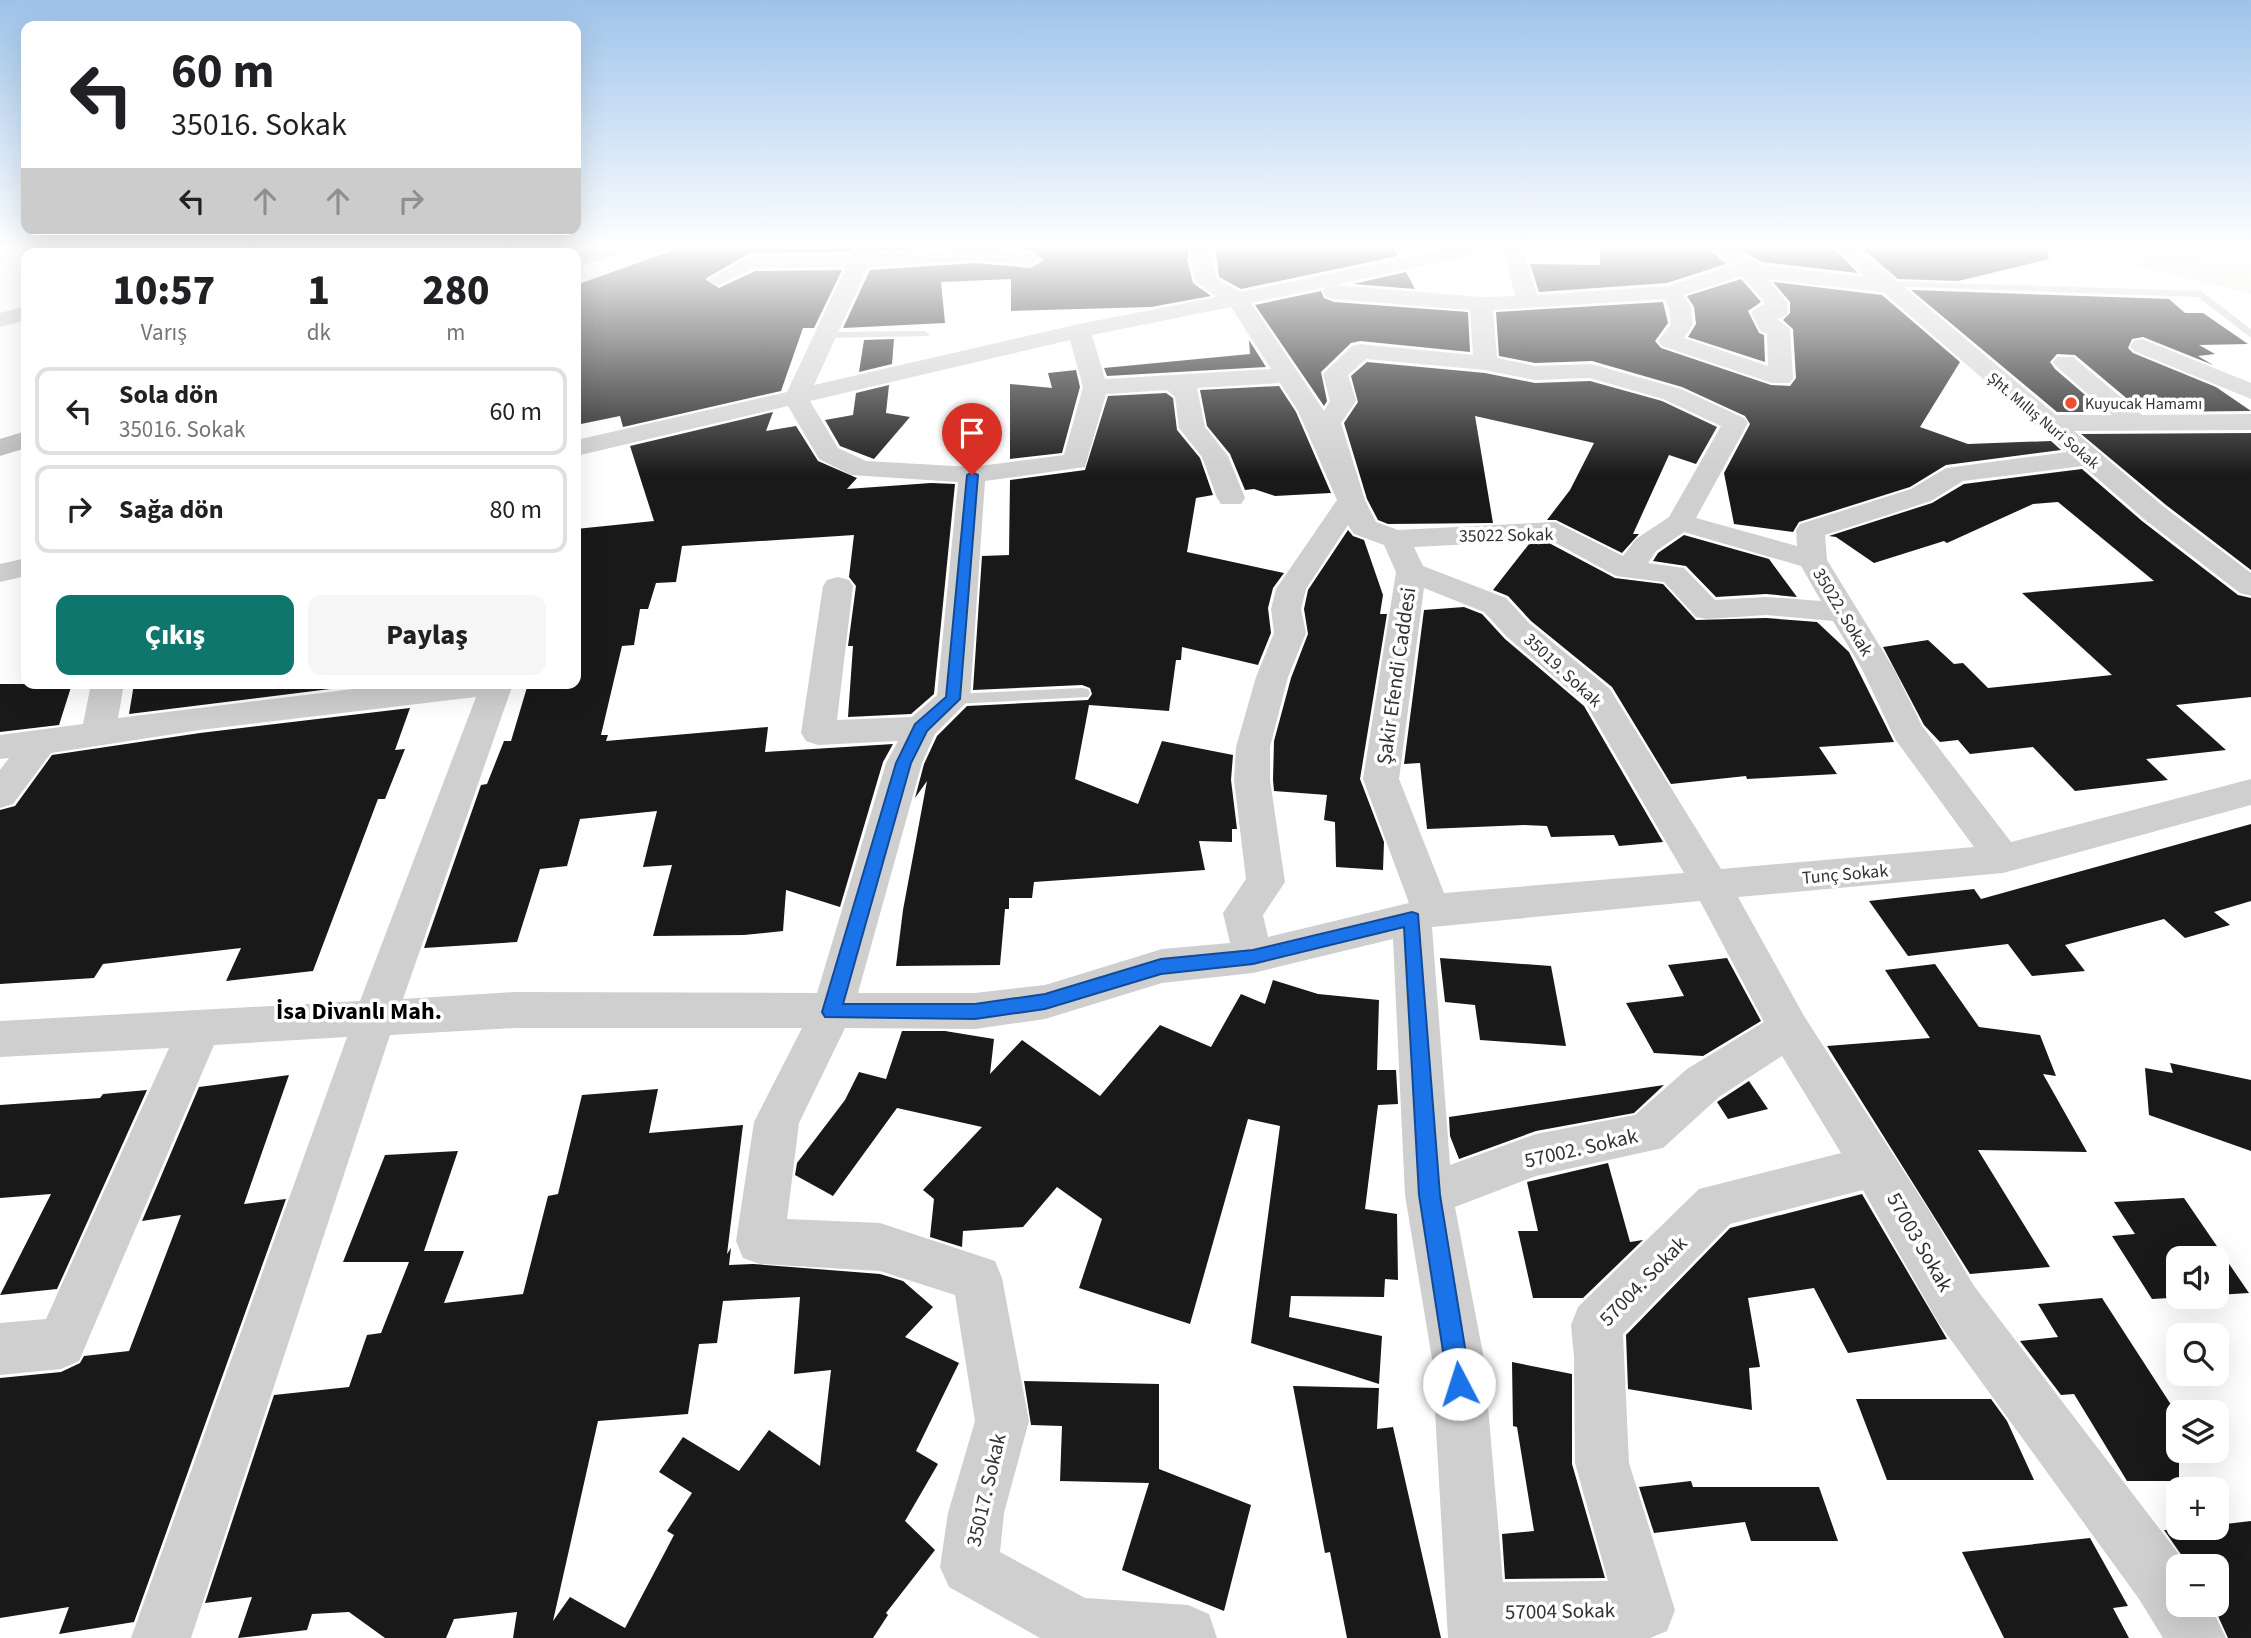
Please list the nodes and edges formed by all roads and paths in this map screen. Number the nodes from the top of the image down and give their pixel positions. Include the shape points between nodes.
1 (833, 322) edge
2 (1120, 322) edge
3 (1251, 322) edge
4 (1482, 322) edge
5 (1682, 322) edge
6 (1767, 322) edge
7 (1932, 322) edge
8 (2236, 322) edge
9 (1079, 331) junction
10 (924, 334) dead end
11 (827, 335) junction
12 (2251, 335) edge
13 (2142, 346) dead end
14 (1698, 351) junction
15 (2065, 362) dead end
16 (1485, 363) junction
17 (1284, 375) junction
18 (1184, 383) junction
19 (1095, 387) junction
20 (2251, 392) edge
21 (1671, 394) junction
22 (796, 398) junction
23 (2134, 422) junction
24 (2251, 422) edge
25 (2046, 423) junction
26 (21, 441) edge
27 (581, 447) edge
28 (0, 448) edge
29 (2087, 457) junction
30 (972, 475) junction
31 (1231, 498) dead end
32 (1352, 499) junction
33 (1680, 522) junction
34 (1404, 555) junction
35 (1812, 560) junction
36 (21, 568) edge
37 (1627, 570) junction
38 (0, 573) edge
39 (838, 586) dead end
40 (2251, 587) edge
41 (1843, 612) junction
42 (106, 689) edge
43 (454, 689) edge
44 (493, 689) edge
45 (1082, 693) dead end
46 (953, 699) junction
47 (921, 728) junction
48 (98, 732) junction
49 (39, 744) junction
50 (0, 747) edge
51 (0, 794) edge
52 (2246, 800) edge
53 (2003, 859) junction
54 (1711, 885) junction
55 (1421, 915) junction
56 (1253, 957) junction
57 (832, 1012) junction
58 (374, 1020) junction
59 (199, 1029) junction
60 (1789, 1029) junction
61 (0, 1040) edge
62 (1875, 1167) junction
63 (1429, 1195) junction
64 (0, 1349) edge
65 (1646, 1610) joint
66 (1476, 1625) edge
67 (1190, 1637) edge
68 (161, 1638) edge
69 (2196, 1638) edge

1 - 11 street
2 - 9 street
3 - 17 street
4 - 16 street
5 - 14 street via 1671,341
6 - 14 street via 1778,329 1782,378
7 - 25 street, Şht. Mıllış Nuri Sokak
8 - 12 lane
9 - 19 street
9 - 22 street
10 - 11 lane
11 - 22 street
13 - 20 street
14 - 21 street
15 - 23 street
16 - 21 street via 1535,373 1591,371
16 - 32 street via 1360,351 1335,374 1343,401 1328,423
17 - 18 street
17 - 32 street via 1311,411
18 - 19 street
18 - 31 street via 1178,385 1180,391 1187,392 1192,428 1215,456
19 - 30 street via 1076,461
21 - 33 street via 1735,423
22 - 27 street
22 - 30 street via 828,453 861,469
23 - 24 street
23 - 25 street
25 - 29 street, Şht. Mıllış Nuri Sokak
26 - 28 main road
29 - 35 street, 35022. Sokak via 1956,474 1921,495 1810,530
29 - 40 street, Şht. Mıllış Nuri Sokak
30 - 46 street
32 - 34 street via 1364,528
32 - 56 street via 1291,589 1286,609 1290,633 1252,747 1266,882 1243,913
33 - 35 street
33 - 37 street via 1646,545
34 - 37 street, 35022 Sokak via 1555,531
34 - 54 street, 35019. Sokak via 1495,605 1598,697
34 - 55 street, Şakir Efendi Caddesi via 1381,779
35 - 41 street, 35022. Sokak
36 - 38 street
37 - 41 street, 35022 Sokak via 1673,574 1707,610 1766,606
39 - 47 street via 818,733
41 - 53 street, 35022. Sokak via 1878,669 1907,731
42 - 48 street
43 - 48 street
44 - 58 street
45 - 46 lane
46 - 47 street
47 - 57 street via 904,763
48 - 49 street
49 - 50 street
49 - 51 street
52 - 53 street, Tunç Sokak
53 - 54 street, Tunç Sokak
54 - 55 street, Tunç Sokak
54 - 60 street, 57003 Sokak
55 - 56 street, Tunç Sokak
55 - 63 street, Şakir Efendi Caddesi
56 - 57 street, Tunç Sokak via 1161,967 1045,1002 975,1012
57 - 58 street, Tunç Sokak via 516,1010
57 - 67 street, 35017. Sokak via 777,1122 760,1241 880,1247 977,1278 1002,1422 976,1513 969,1567 1079,1627
58 - 59 street, Tunç Sokak
58 - 68 street
59 - 61 street, Tunç Sokak
59 - 64 street via 61,1343
60 - 62 street, 57003 Sokak
60 - 63 street, 57002. Sokak via 1703,1083 1647,1133 1536,1155
62 - 65 street, 57004. Sokak via 1716,1205 1596,1325 1602,1463
62 - 69 street, 57003 Sokak via 1956,1304 2160,1578
63 - 66 street, Şakir Efendi Caddesi via 1458,1359
65 - 66 street, 57004 Sokak

